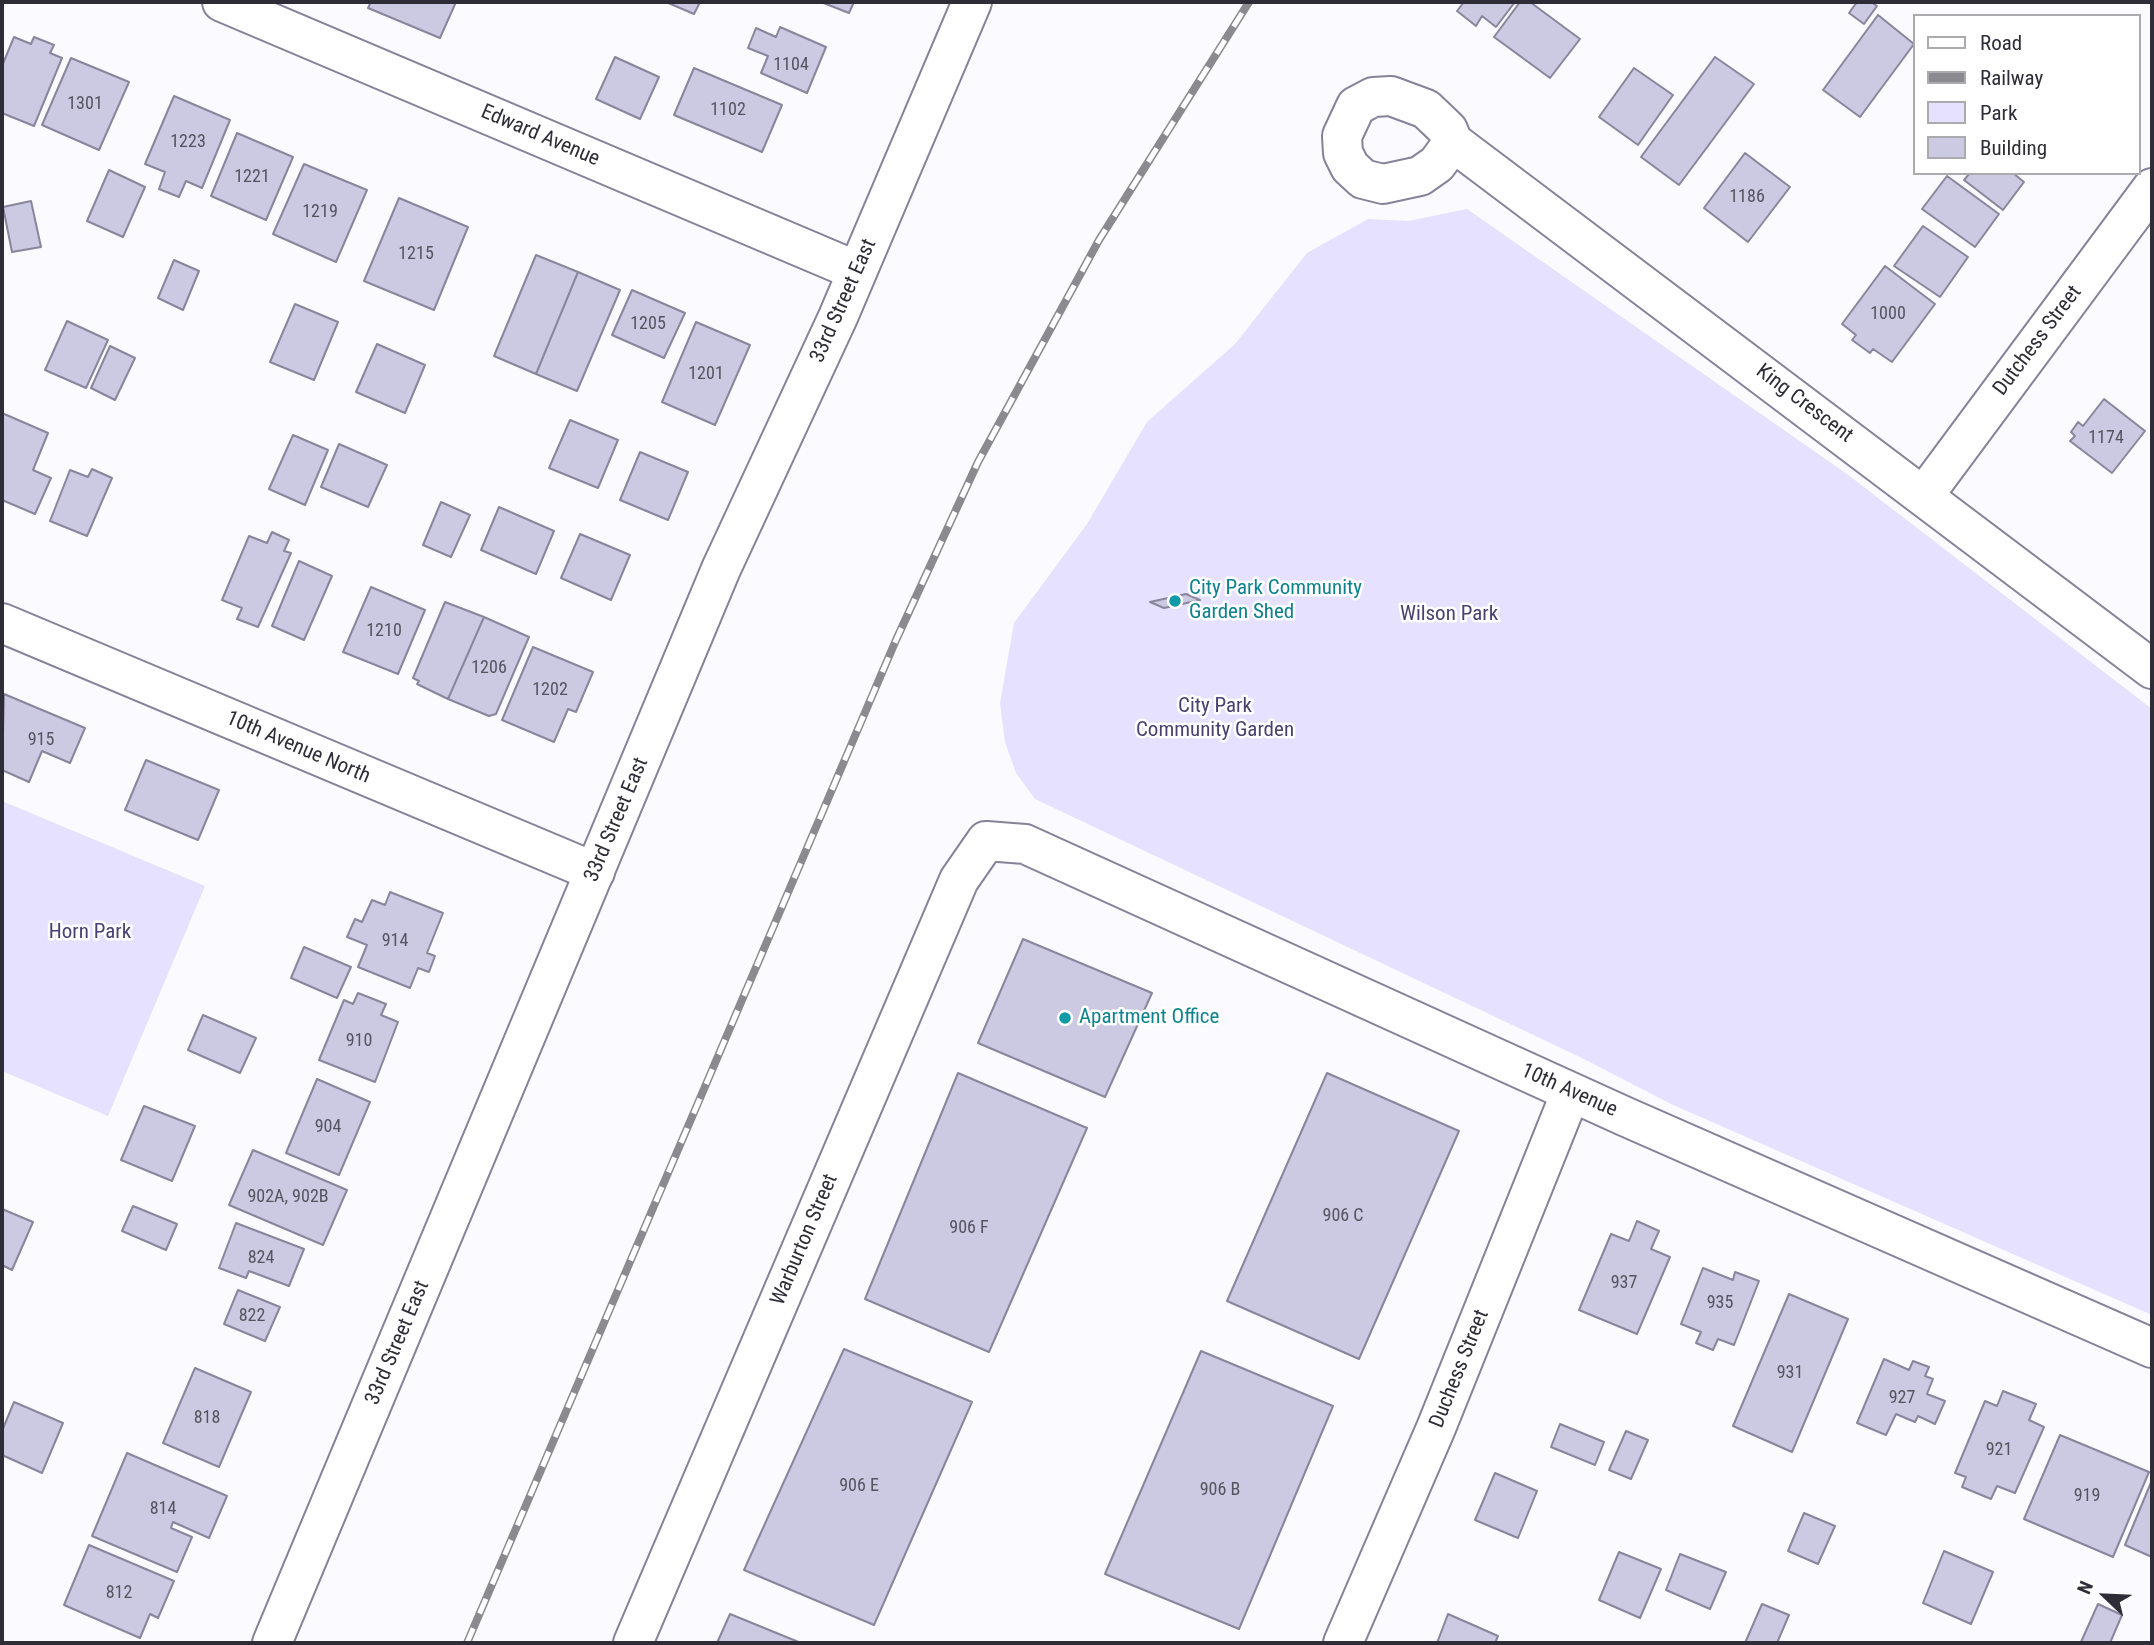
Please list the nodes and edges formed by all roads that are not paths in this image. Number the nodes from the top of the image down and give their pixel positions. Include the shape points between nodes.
1 (972, 2) edge
2 (242, 6) edge
3 (1453, 142) dead end
4 (2152, 188) edge
5 (857, 271) junction
6 (1925, 494) junction
7 (2, 623) edge
8 (2152, 669) edge
9 (986, 841) joint
10 (595, 873) junction
11 (1571, 1092) junction
12 (2152, 1348) edge
13 (272, 1643) edge
14 (633, 1643) edge
15 (1343, 1643) edge

1 - 5 street, 33rd Street East
2 - 5 street, Edward Avenue
3 - 6 street, King Crescent
4 - 6 street, Dutchess Street
5 - 10 street, 33rd Street East via 721,569
6 - 8 street, King Crescent
7 - 10 street, 10th Avenue North
9 - 11 street, 10th Avenue via 1025,844
9 - 14 street, Warburton Street via 959,880
10 - 13 street, 33rd Street East
11 - 12 street, 10th Avenue
11 - 15 street, Duchess Street via 1436,1428

